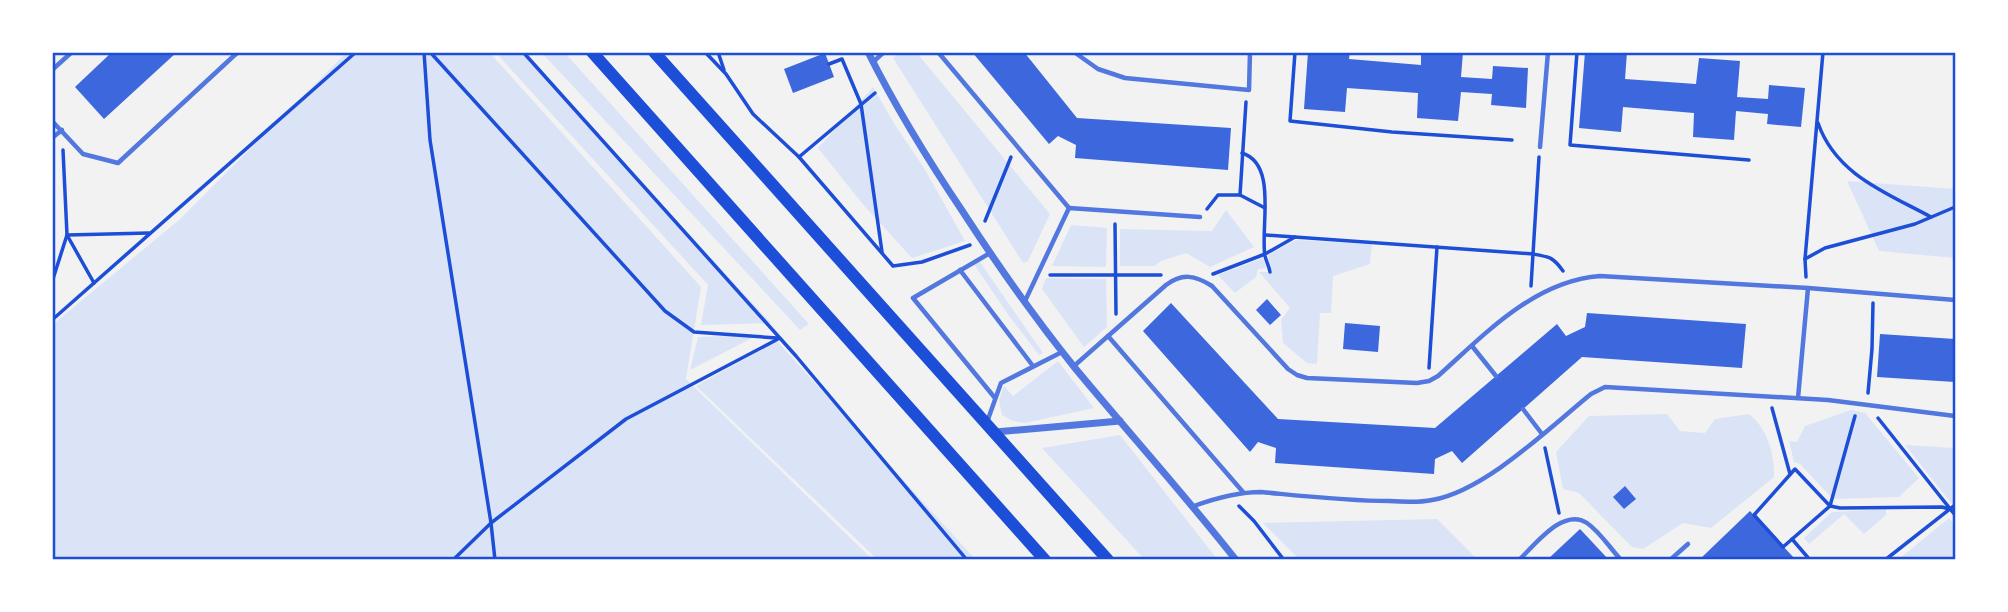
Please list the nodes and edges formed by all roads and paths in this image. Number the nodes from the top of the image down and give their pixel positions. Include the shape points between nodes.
1 (72, 52) edge
2 (238, 52) edge
3 (356, 52) edge
4 (424, 52) edge
5 (430, 52) edge
6 (523, 52) edge
7 (592, 52) edge
8 (654, 52) edge
9 (705, 52) edge
10 (718, 52) edge
11 (868, 52) edge
12 (884, 52) edge
13 (938, 52) edge
14 (1074, 52) edge
15 (1250, 52) edge
16 (1295, 52) edge
17 (1548, 52) edge
18 (1577, 52) edge
19 (1824, 52) edge
20 (873, 62) junction
21 (829, 64) dead end
22 (52, 70) edge
23 (726, 74) junction
24 (884, 85) junction
25 (1248, 90) junction
26 (861, 104) junction
27 (52, 121) edge
28 (1817, 121) junction
29 (62, 130) junction
30 (52, 138) edge
31 (1513, 140) dead end
32 (1016, 145) junction
33 (1540, 147) joint
34 (1242, 153) junction
35 (799, 157) junction
36 (1749, 160) dead end
37 (1240, 195) junction
38 (1955, 206) edge
39 (1069, 208) junction
40 (1265, 208) junction
41 (1115, 211) junction
42 (1200, 217) joint
43 (1931, 217) junction
44 (151, 233) junction
45 (67, 235) junction
46 (1266, 235) junction
47 (1296, 237) junction
48 (980, 238) junction
49 (1437, 247) junction
50 (990, 253) junction
51 (882, 254) junction
52 (1265, 254) junction
53 (1534, 254) junction
54 (1805, 259) junction
55 (960, 270) junction
56 (1270, 272) dead end
57 (1038, 275) junction
58 (1116, 275) junction
59 (1201, 278) junction
60 (1174, 279) junction
61 (1570, 281) junction
62 (52, 282) edge
63 (94, 283) junction
64 (1808, 288) junction
65 (1531, 299) junction
66 (1955, 300) edge
67 (1025, 302) junction
68 (52, 320) edge
69 (1115, 330) junction
70 (1108, 336) junction
71 (779, 338) junction
72 (1472, 346) junction
73 (1063, 352) junction
74 (1033, 366) junction
75 (1074, 366) junction
76 (1496, 376) dead end
77 (1429, 380) junction
78 (1768, 396) junction
79 (995, 398) junction
80 (1798, 398) junction
81 (1859, 404) junction
82 (1522, 410) dead end
83 (1955, 416) edge
84 (1120, 421) junction
85 (991, 427) junction
86 (1542, 434) junction
87 (1790, 475) junction
88 (1243, 492) junction
89 (1227, 495) junction
90 (1955, 505) edge
91 (1194, 506) junction
92 (1830, 506) junction
93 (1951, 509) junction
94 (1561, 522) junction
95 (491, 523) junction
96 (1792, 539) junction
97 (1688, 544) dead end
98 (453, 559) edge
99 (495, 559) edge
100 (967, 559) edge
101 (1045, 559) edge
102 (1108, 559) edge
103 (1236, 559) edge
104 (1284, 559) edge
105 (1519, 559) edge
106 (1621, 559) edge
107 (1670, 559) edge
108 (1810, 559) edge
109 (1885, 559) edge

1 - 22 lane
2 - 29 lane via 118,163 83,154
3 - 44 path
4 - 95 path via 430,140
5 - 71 path via 665,312 694,331
6 - 71 path
7 - 101 main road
8 - 85 main road
9 - 23 path
10 - 23 path
11 - 20 street
12 - 20 lane
13 - 32 lane
14 - 25 lane via 1098,69 1125,78
15 - 25 lane
16 - 31 path via 1290,121
17 - 33 lane
18 - 36 path via 1570,145
19 - 28 path
20 - 24 street
21 - 26 path via 842,59
23 - 35 path via 753,114
24 - 26 path
24 - 48 street
25 - 34 path
26 - 35 path
26 - 51 path
27 - 29 lane
28 - 43 path via 1823,139 1844,166
28 - 54 path
29 - 30 lane
29 - 45 path
32 - 39 lane
32 - 48 path
33 - 53 path
34 - 37 path
34 - 40 path via 1261,169
35 - 51 path
37 - 40 path
37 - 42 path via 1218,195
38 - 43 path
39 - 41 lane
39 - 57 lane
40 - 46 path
41 - 42 lane
41 - 58 path
43 - 54 path via 1825,248
44 - 45 path
44 - 63 path
45 - 62 path
45 - 63 path
46 - 47 path
46 - 52 path
47 - 49 path
47 - 52 path
48 - 50 street
48 - 51 path via 910,264 893,266
49 - 53 path
49 - 77 path
50 - 55 lane
50 - 67 street
52 - 56 path
52 - 59 path
53 - 61 path via 1551,257
53 - 65 path
54 - 64 path
55 - 74 lane
55 - 79 lane via 913,298
57 - 58 path
57 - 67 lane
58 - 60 path via 1160,274
58 - 69 path
59 - 60 lane
59 - 77 lane via 1297,376
60 - 69 lane
61 - 64 lane via 1600,276
61 - 65 lane
63 - 68 path
64 - 66 lane
64 - 80 lane
65 - 72 lane
67 - 73 street
69 - 70 lane
70 - 75 lane
70 - 88 lane
71 - 95 path via 626,419
71 - 100 path
72 - 76 lane
72 - 77 lane
73 - 74 lane
73 - 75 street
74 - 79 lane via 1000,383
75 - 84 street
78 - 80 lane
78 - 86 lane via 1605,387
78 - 87 path
79 - 85 lane
80 - 81 lane
81 - 83 lane
81 - 92 path
82 - 86 lane
84 - 85 street
84 - 91 street
85 - 102 main road
86 - 88 lane via 1494,472 1434,500 1367,501
86 - 94 path
87 - 92 path via 1796,469
87 - 96 path via 1754,515 1783,547
88 - 89 lane
89 - 91 lane
89 - 104 path
90 - 93 path
91 - 103 street
92 - 93 path
92 - 96 path
93 - 109 path
94 - 105 lane
94 - 106 lane via 1587,523
95 - 98 path
95 - 99 path
96 - 108 path
97 - 107 lane

